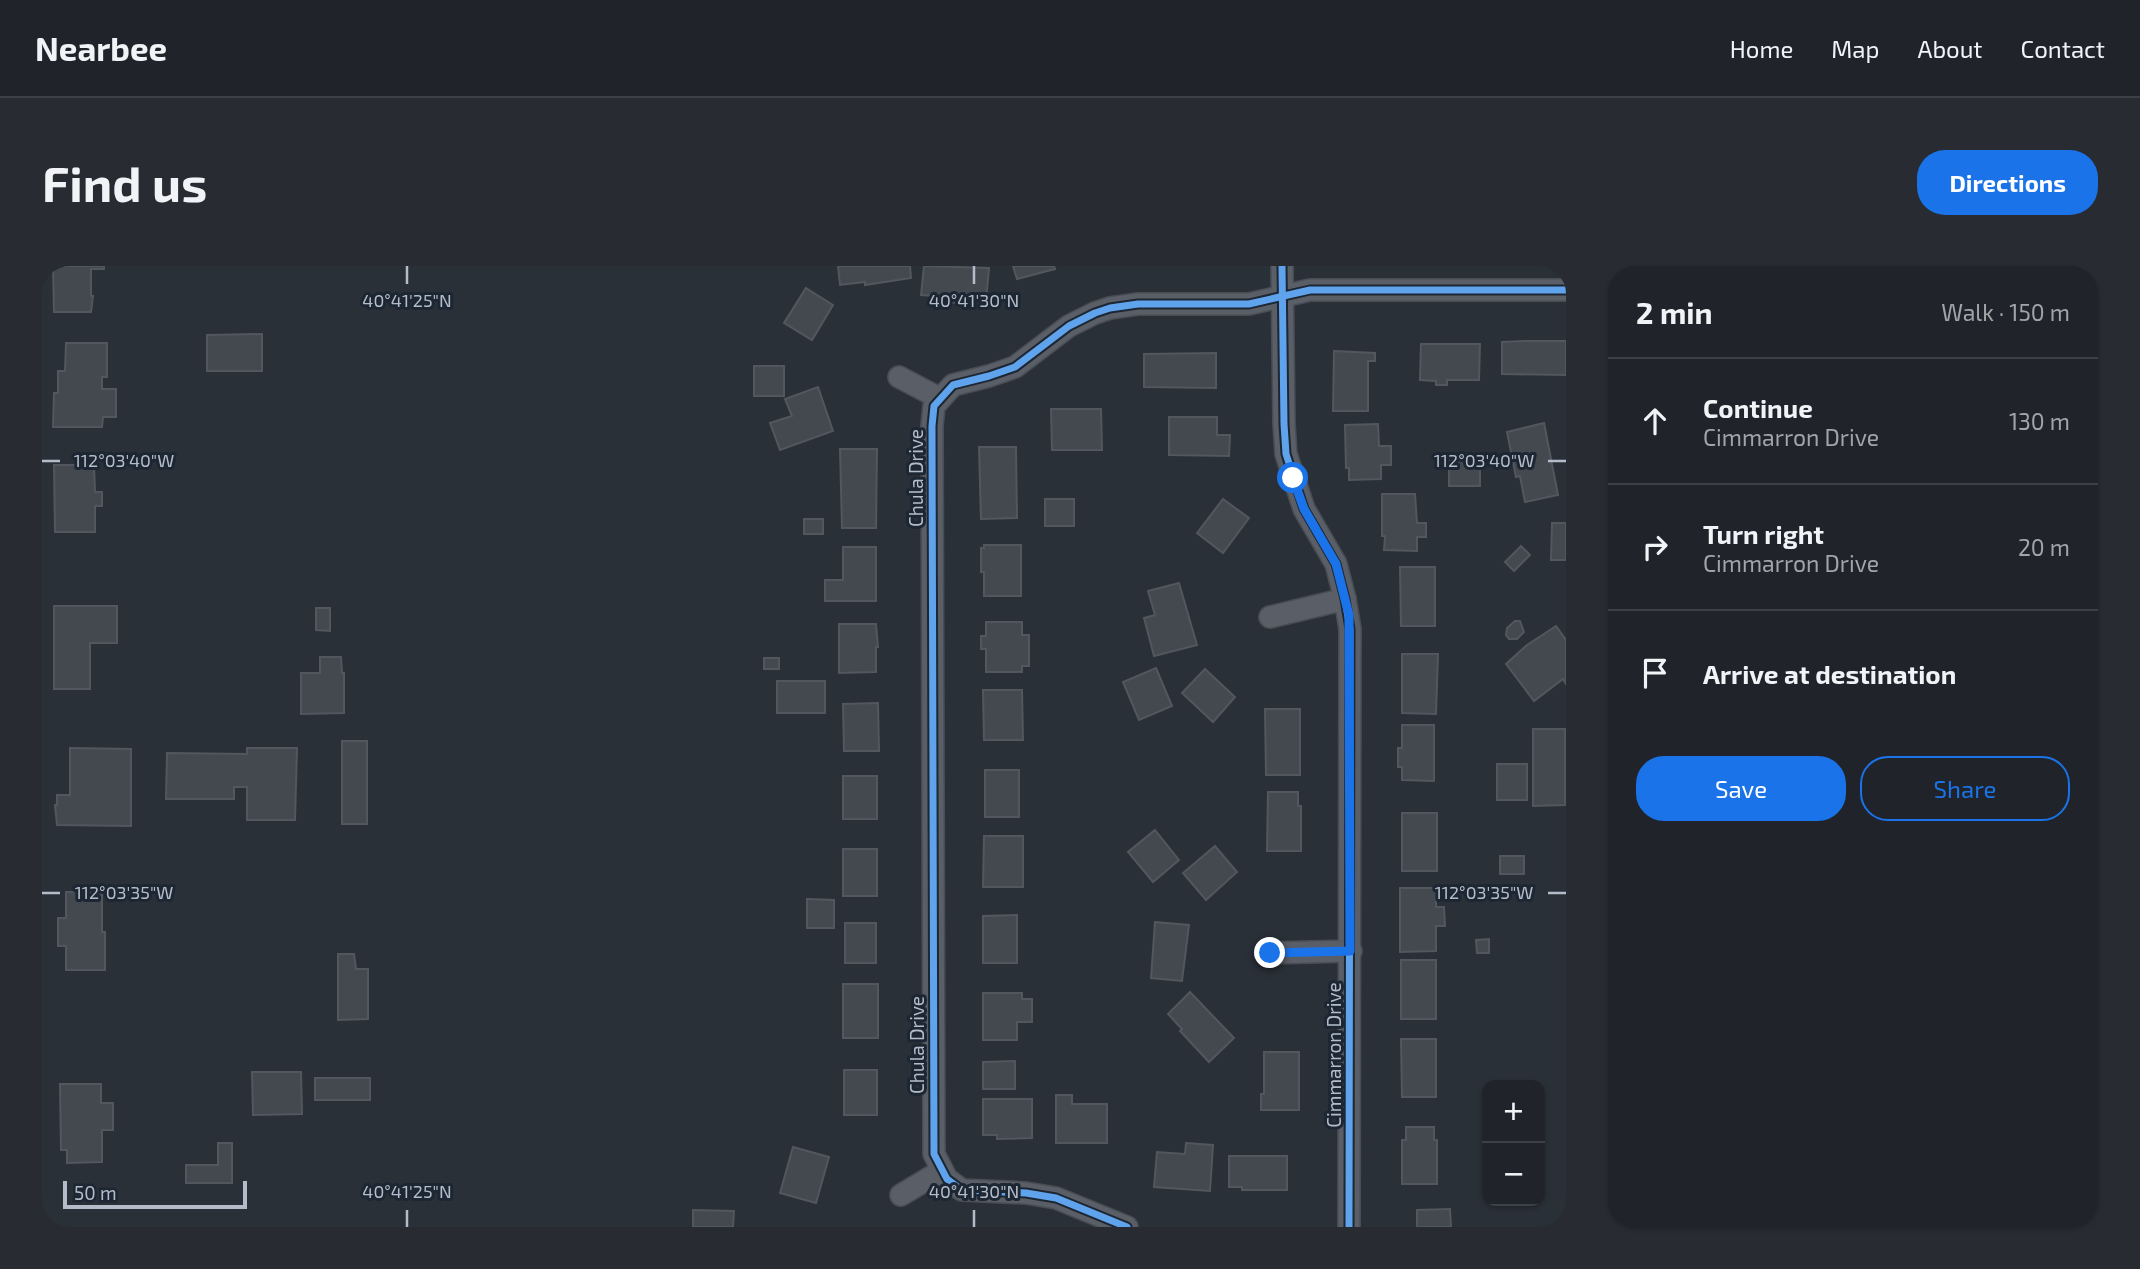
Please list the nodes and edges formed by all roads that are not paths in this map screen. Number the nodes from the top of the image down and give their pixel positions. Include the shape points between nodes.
1 (1282, 266) edge
2 (1566, 290) edge
3 (1282, 297) junction
4 (899, 377) dead end
5 (939, 398) junction
6 (1345, 599) junction
7 (1270, 617) dead end
8 (1350, 951) junction
9 (1270, 953) dead end
10 (941, 1171) junction
11 (901, 1195) dead end
12 (1127, 1227) edge
13 (1349, 1227) edge

1 - 3 street, Cimmarron Drive
2 - 3 street via 1310,290
3 - 5 street via 1249,304 1138,304 1094,313 1015,367 960,381
3 - 6 street, Cimmarron Drive via 1286,454 1304,509 1336,564
4 - 5 street
5 - 10 street, Chula Drive via 932,426 932,1144
6 - 7 street
6 - 8 street, Cimmarron Drive via 1350,647
8 - 9 street
8 - 13 street, Cimmarron Drive
10 - 11 street
10 - 12 street via 962,1189 1056,1198

